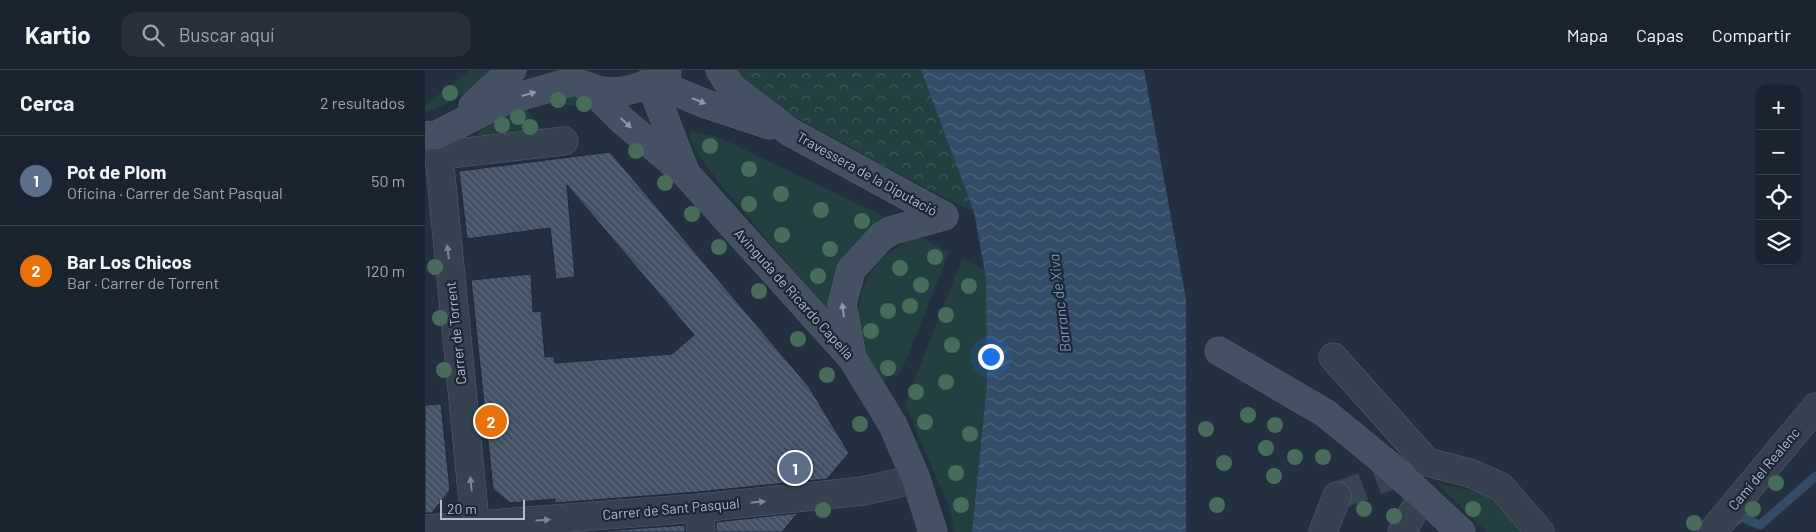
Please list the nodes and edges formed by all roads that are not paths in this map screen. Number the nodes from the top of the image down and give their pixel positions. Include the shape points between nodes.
1 (512, 70) edge
2 (720, 70) edge
3 (658, 79) edge
4 (575, 80) edge
5 (790, 132) junction
6 (564, 141) dead end
7 (434, 142) edge
8 (687, 175) junction
9 (1219, 351) dead end
10 (1333, 357) dead end
11 (853, 358) junction
12 (1816, 407) edge
13 (916, 479) junction
14 (1337, 496) dead end
15 (1425, 498) junction
16 (700, 520) edge
17 (476, 528) edge
18 (425, 529) edge
19 (933, 532) edge
20 (1323, 532) edge
21 (1402, 532) edge
22 (1461, 532) edge
23 (1540, 532) edge
24 (1712, 532) edge

1 - 7 street
2 - 5 street, Travessera de la Diputació via 731,87
3 - 4 street via 632,91 611,92
3 -> 5 street, Travessera de la Diputació via 706,104
3 - 8 street
7 -> 4 street via 504,101
4 -> 8 street
11 -> 5 street, Travessera de la Diputació via 841,304 851,270 882,236 944,216
6 - 7 street
17 -> 7 street, Carrer de Torrent
8 - 11 street, Avinguda de Ricardo Capella
9 - 15 street via 1325,413
10 - 23 street via 1427,462 1470,473 1501,487
11 - 13 street, Avinguda de Ricardo Capella via 893,425
12 - 24 street, Camí del Realenc
16 -> 13 street, Carrer de Sant Pasqual
13 - 19 street, Avinguda de Ricardo Capella
14 - 20 street
15 - 21 street
15 - 22 street
17 -> 16 street, Carrer de Sant Pasqual
17 - 18 street, Carrer de Sant Pasqual

